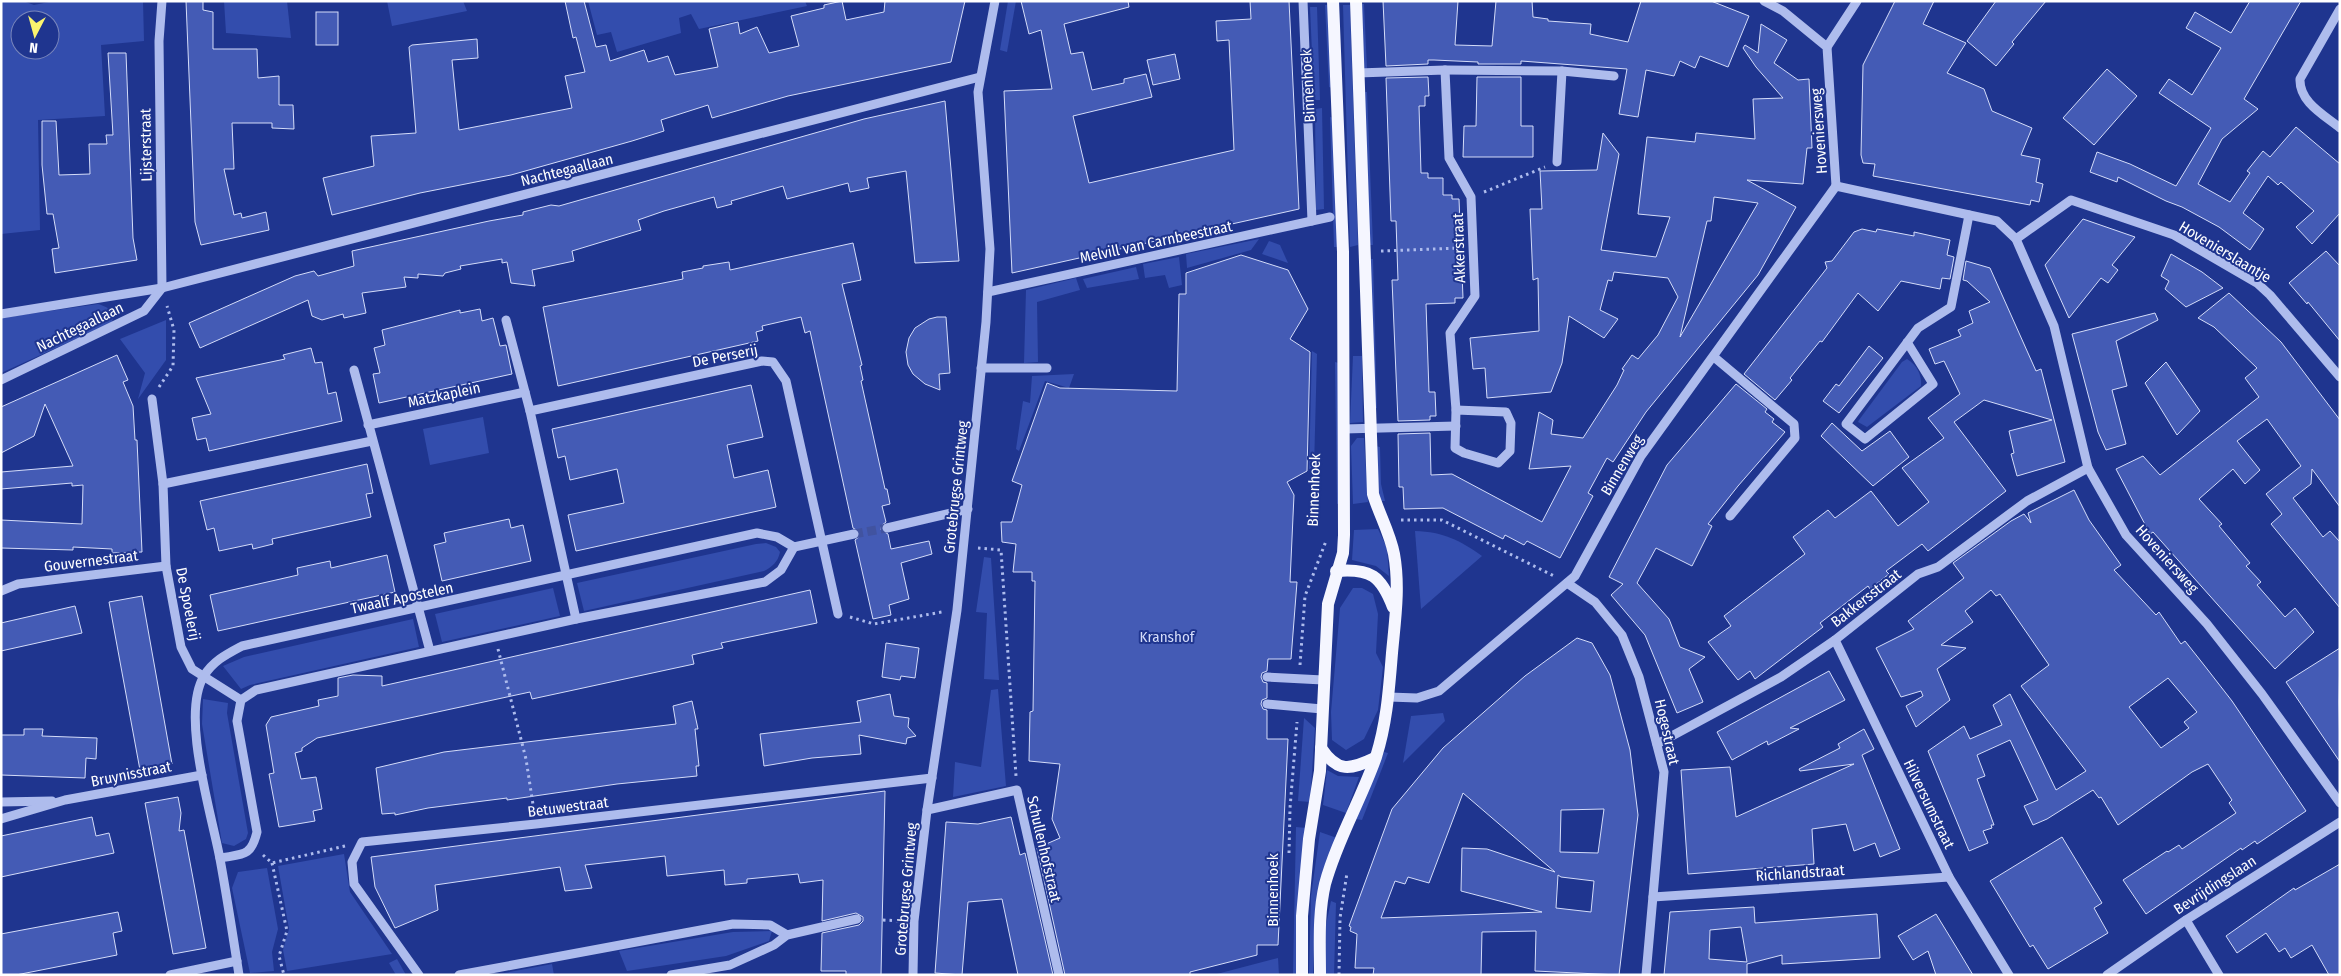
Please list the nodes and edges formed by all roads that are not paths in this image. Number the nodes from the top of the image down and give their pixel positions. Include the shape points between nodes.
1 (162, 1) edge
2 (995, 1) edge
3 (1304, 1) edge
4 (1333, 1) edge
5 (1356, 1) edge
6 (1764, 1) edge
7 (1857, 1) edge
8 (2340, 9) edge
9 (1827, 47) junction
10 (1445, 70) junction
11 (1562, 71) junction
12 (1358, 73) junction
13 (1614, 76) dead end
14 (980, 78) junction
15 (2340, 128) edge
16 (1557, 162) road end
17 (1836, 186) junction
18 (1969, 215) junction
19 (1330, 217) dead end
20 (1312, 221) junction
21 (2016, 239) junction
22 (162, 288) junction
23 (988, 292) junction
24 (1, 314) edge
25 (506, 320) dead end
26 (1907, 342) junction
27 (1714, 356) junction
28 (982, 368) junction
29 (1047, 368) dead end
30 (354, 370) dead end
31 (2340, 377) edge
32 (1, 380) edge
33 (525, 392) junction
34 (152, 399) road end
35 (1456, 410) junction
36 (530, 411) junction
37 (368, 425) junction
38 (1456, 426) junction
39 (1370, 428) junction
40 (1344, 430) junction
41 (372, 441) junction
42 (2088, 468) junction
43 (164, 484) junction
44 (968, 509) junction
45 (1730, 516) dead end
46 (887, 528) tunnel mouth
47 (854, 534) tunnel mouth
48 (821, 541) junction
49 (794, 546) junction
50 (166, 566) junction
51 (1336, 571) junction
52 (566, 576) junction
53 (1, 583) edge
54 (1567, 583) junction
55 (18, 584) junction
56 (1, 591) edge
57 (419, 609) junction
58 (838, 614) road end
59 (1396, 614) junction
60 (576, 619) junction
61 (1835, 640) junction
62 (430, 651) junction
63 (203, 677) junction
64 (1267, 677) dead end
65 (1324, 680) junction
66 (1389, 697) junction
67 (240, 700) junction
68 (1267, 704) dead end
69 (1322, 709) junction
70 (1657, 744) junction
71 (1321, 748) junction
72 (1375, 758) junction
73 (202, 774) junction
74 (932, 778) junction
75 (65, 800) junction
76 (1, 802) edge
77 (2340, 803) edge
78 (927, 810) junction
79 (1, 819) edge
80 (2340, 822) edge
81 (220, 858) junction
82 (1948, 877) junction
83 (1654, 896) junction
84 (857, 919) dead end
85 (2186, 920) junction
86 (787, 935) junction
87 (237, 961) junction
88 (170, 975) edge
89 (239, 975) edge
90 (420, 975) edge
91 (459, 975) edge
92 (672, 975) edge
93 (912, 975) edge
94 (1059, 975) edge
95 (1302, 975) edge
96 (1320, 975) edge
97 (1646, 975) edge
98 (2009, 975) edge
99 (2107, 975) edge
100 (2220, 975) edge

1 - 22 street, Lijsterstraat via 159,41
2 - 14 street, Grotebrugse Grintweg
3 - 20 street, Binnenhoek
4 - 40 main road, Binnenhoek via 1342,242
5 - 12 main road
6 - 9 street via 1783,11
7 - 9 street
8 - 15 street via 2300,79 2303,96
9 - 17 street, Hoveniersweg
10 - 11 street
10 - 12 street
10 - 35 street, Akkerstraat via 1449,158 1471,197 1475,296 1450,333
11 - 13 street
11 - 16 street
12 - 39 main road
14 - 22 street, Nachtegaallaan
14 - 23 street, Grotebrugse Grintweg via 978,101 990,249
17 - 18 street, Hoveniersweg
17 - 27 street, Binnenweg
18 - 21 street, Hoveniersweg via 1997,221
18 - 26 street via 1950,307 1918,328
19 - 20 street, Melvill van Carnbeestraat
20 - 23 street, Melvill van Carnbeestraat
21 - 31 street, Hovenierslaantje via 2072,200 2174,235 2257,283
21 - 42 street, Hoveniersweg via 2054,326
22 - 24 street, Nachtegaallaan
22 - 32 street, Nachtegaallaan via 144,311
23 - 28 street, Grotebrugse Grintweg
25 - 33 street
26 - 26 street via 1846,424 1865,439 1933,384
27 - 45 street via 1794,424 1795,438
27 - 54 street, Binnenweg via 1641,456 1575,576
28 - 29 street
28 - 44 street, Grotebrugse Grintweg
30 - 37 street
33 - 36 street
33 - 37 street, Matzkaplein
34 - 43 street, De Spoelerij
35 - 38 street, Akkerstraat
35 - 38 street, Akkerstraat via 1506,412 1511,423 1510,451 1498,464 1464,453 1455,448
36 - 48 street, De Perserij via 762,361 773,362 786,381
36 - 52 street
37 - 41 street
38 - 39 street
39 - 40 street
39 - 59 main road via 1372,494 1394,556
40 - 51 main road, Binnenhoek via 1343,553
41 - 43 street
41 - 57 street
42 - 61 street, Bakkersstraat via 2027,501 1938,567 1918,574
42 - 77 street, Hoveniersweg via 2126,535 2213,632
43 - 50 street, De Spoelerij
44 - 46 street
44 - 74 street, Grotebrugse Grintweg
47 - 48 street
48 - 49 street
48 - 58 street
49 - 52 street, Twaalf Apostelen via 777,537 757,533
49 - 60 street via 781,570 765,582
50 - 55 street, Gouvernestraat
50 - 63 street, De Spoelerij via 181,647 192,669
51 - 59 main road via 1373,574 1385,587
51 - 65 main road, Binnenhoek via 1328,604
52 - 57 street, Twaalf Apostelen
52 - 60 street
53 - 55 street, Gouvernestraat
54 - 66 street, Binnenweg via 1439,691 1417,698
54 - 70 street, Hogestraat via 1595,602 1622,635 1640,677
55 - 56 street, Gouvernestraat
57 - 62 street
57 - 63 street, Twaalf Apostelen via 242,646 219,658
59 - 66 main road
60 - 62 street
61 - 70 street, Bakkersstraat via 1781,677
61 - 82 street, Hilversumstraat
62 - 67 street via 256,690
63 - 67 street, De Spoelerij
63 - 73 street, Twaalf Apostelen via 195,703
64 - 65 street
65 - 69 main road, Binnenhoek
66 - 72 main road via 1384,731
67 - 81 street via 237,721 257,832 254,847 246,853
68 - 69 street
69 - 71 main road, Binnenhoek
70 - 83 street, Hogestraat via 1664,772
71 - 72 main road via 1332,763 1345,768
71 - 95 main road, Binnenhoek via 1302,916
72 - 96 main road via 1325,884 1320,912
73 - 75 street, Bruynisstraat
73 - 81 street, Twaalf Apostelen
74 - 78 street, Grotebrugse Grintweg
74 - 90 street, Betuwestraat via 362,842 352,862 354,884
75 - 76 street, Bruynisstraat
75 - 79 street, Bruynisstraat
78 - 93 street, Grotebrugse Grintweg via 914,921
78 - 94 street, Schullenhofstraat via 1017,792
80 - 85 street, Bevrijdingslaan
81 - 87 street, Twaalf Apostelen
82 - 83 street, Richlandstraat
82 - 98 street, Hilversumstraat
83 - 97 street, Hogestraat
84 - 86 street
85 - 99 street, Bevrijdingslaan
85 - 100 street
86 - 91 street via 770,925 733,924
86 - 92 street via 774,945 730,964
87 - 88 street
87 - 89 street, Twaalf Apostelen

